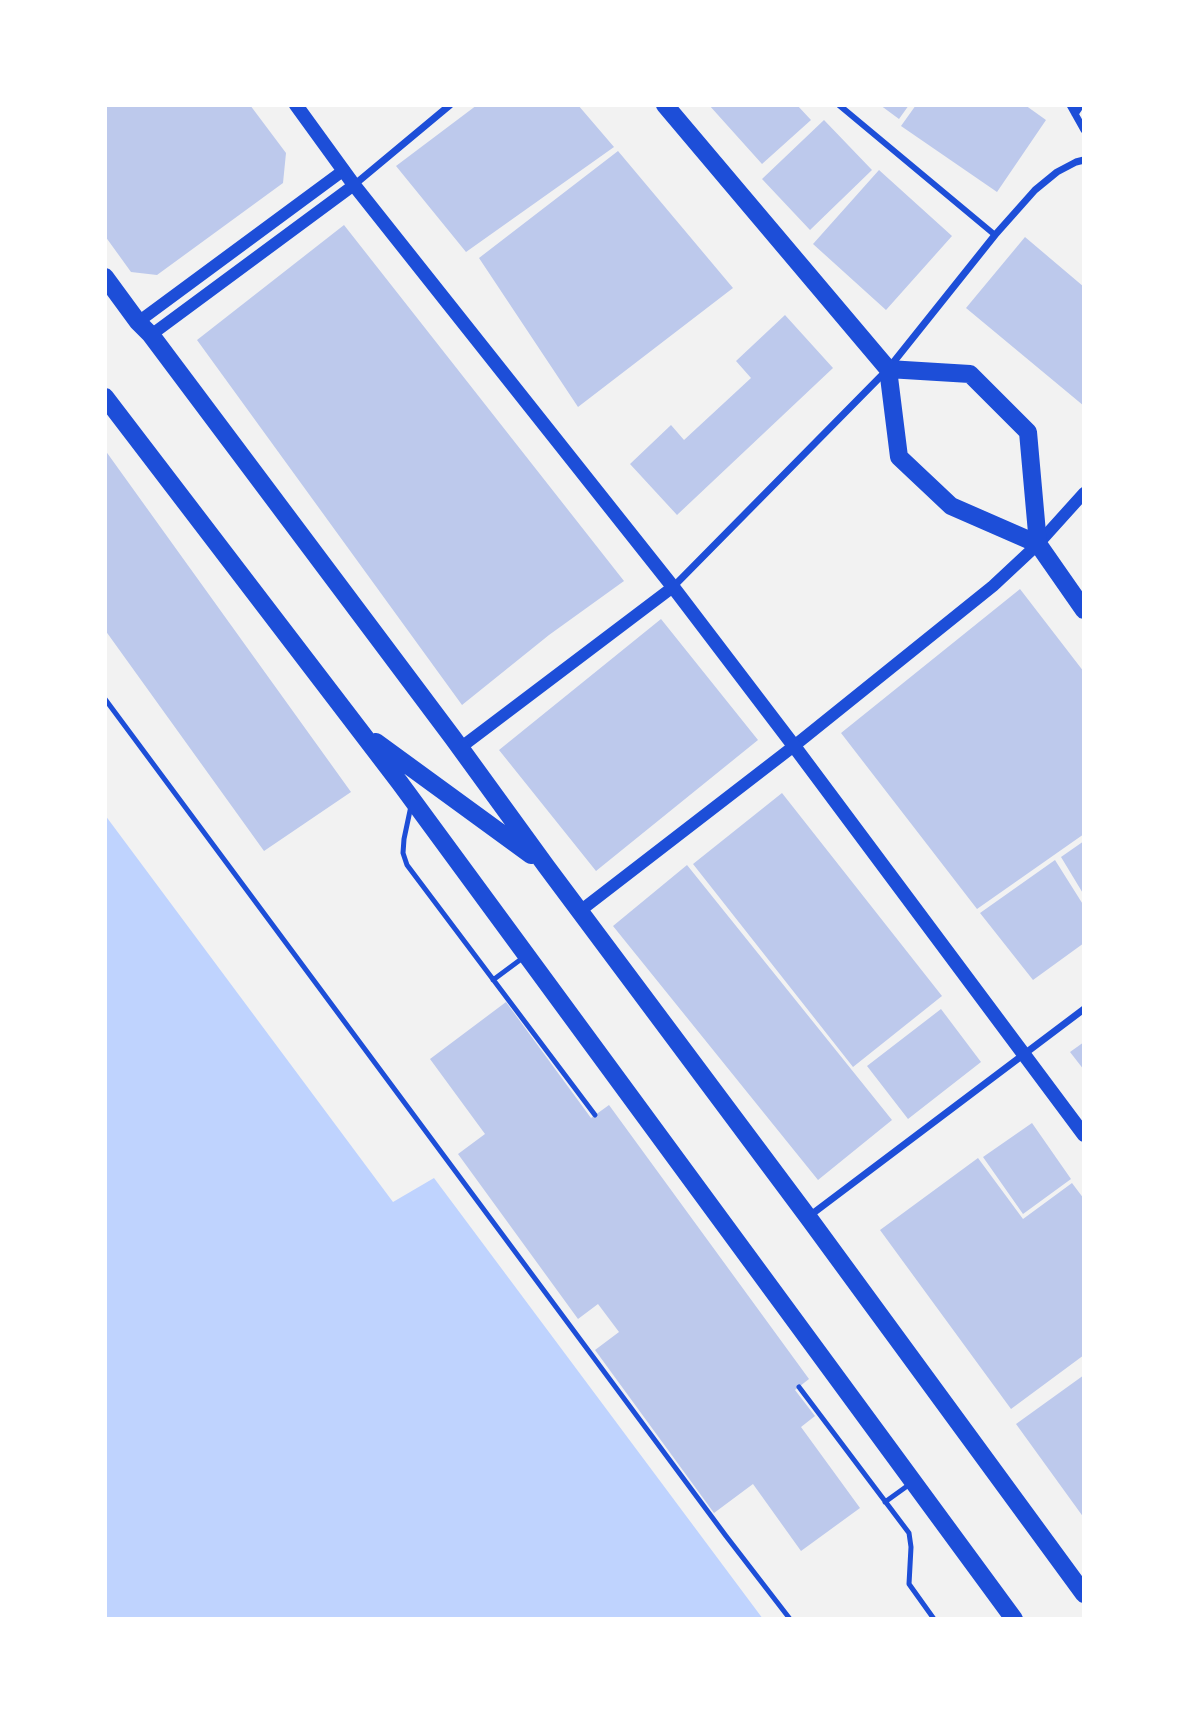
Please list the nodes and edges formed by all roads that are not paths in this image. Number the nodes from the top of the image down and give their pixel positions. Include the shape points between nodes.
1 (296, 105) edge
2 (450, 105) edge
3 (839, 105) edge
4 (1070, 105) edge
5 (1082, 105) edge
6 (672, 108) edge
7 (1075, 114) junction
8 (1084, 130) edge
9 (1084, 160) edge
10 (344, 170) junction
11 (354, 185) junction
12 (995, 235) junction
13 (105, 277) edge
14 (138, 322) junction
15 (151, 335) junction
16 (888, 369) junction
17 (105, 397) edge
18 (1084, 493) edge
19 (1038, 544) junction
20 (673, 587) junction
21 (1084, 610) edge
22 (105, 699) edge
23 (356, 727) junction
24 (794, 746) junction
25 (460, 748) junction
26 (412, 799) junction
27 (546, 866) junction
28 (580, 911) junction
29 (527, 955) junction
30 (493, 980) junction
31 (1084, 1009) edge
32 (1023, 1055) junction
33 (595, 1115) dead end
34 (1084, 1135) edge
35 (808, 1217) junction
36 (799, 1387) dead end
37 (913, 1482) junction
38 (885, 1502) junction
39 (1084, 1594) edge
40 (789, 1619) edge
41 (934, 1619) edge
42 (1014, 1619) edge

1 - 10 main road
2 - 11 street
3 - 12 street
4 - 7 street
5 - 7 street
6 - 16 main road
7 - 8 street
9 - 12 street via 1057,172 1035,190
10 - 11 main road
10 - 14 street
11 - 15 street
11 - 20 main road
12 - 16 street
13 - 14 main road
14 - 15 main road
15 - 25 main road
16 - 19 main road via 899,457 951,506
16 - 19 main road via 970,374 1028,432
16 - 20 street
17 - 23 main road
18 - 19 street
19 - 21 main road
19 - 24 street via 993,586
20 - 24 main road
20 - 25 street
22 - 40 lane
23 - 26 main road
23 - 27 main road
24 - 28 street
24 - 32 main road
25 - 27 main road
26 - 29 main road
26 - 30 lane via 404,839 407,865
27 - 28 main road
28 - 35 main road
29 - 30 lane
29 - 37 main road
30 - 33 lane
31 - 32 street
32 - 34 main road
32 - 35 street
35 - 39 main road
36 - 38 lane
37 - 38 lane
37 - 42 main road
38 - 41 lane via 909,1533 909,1584

